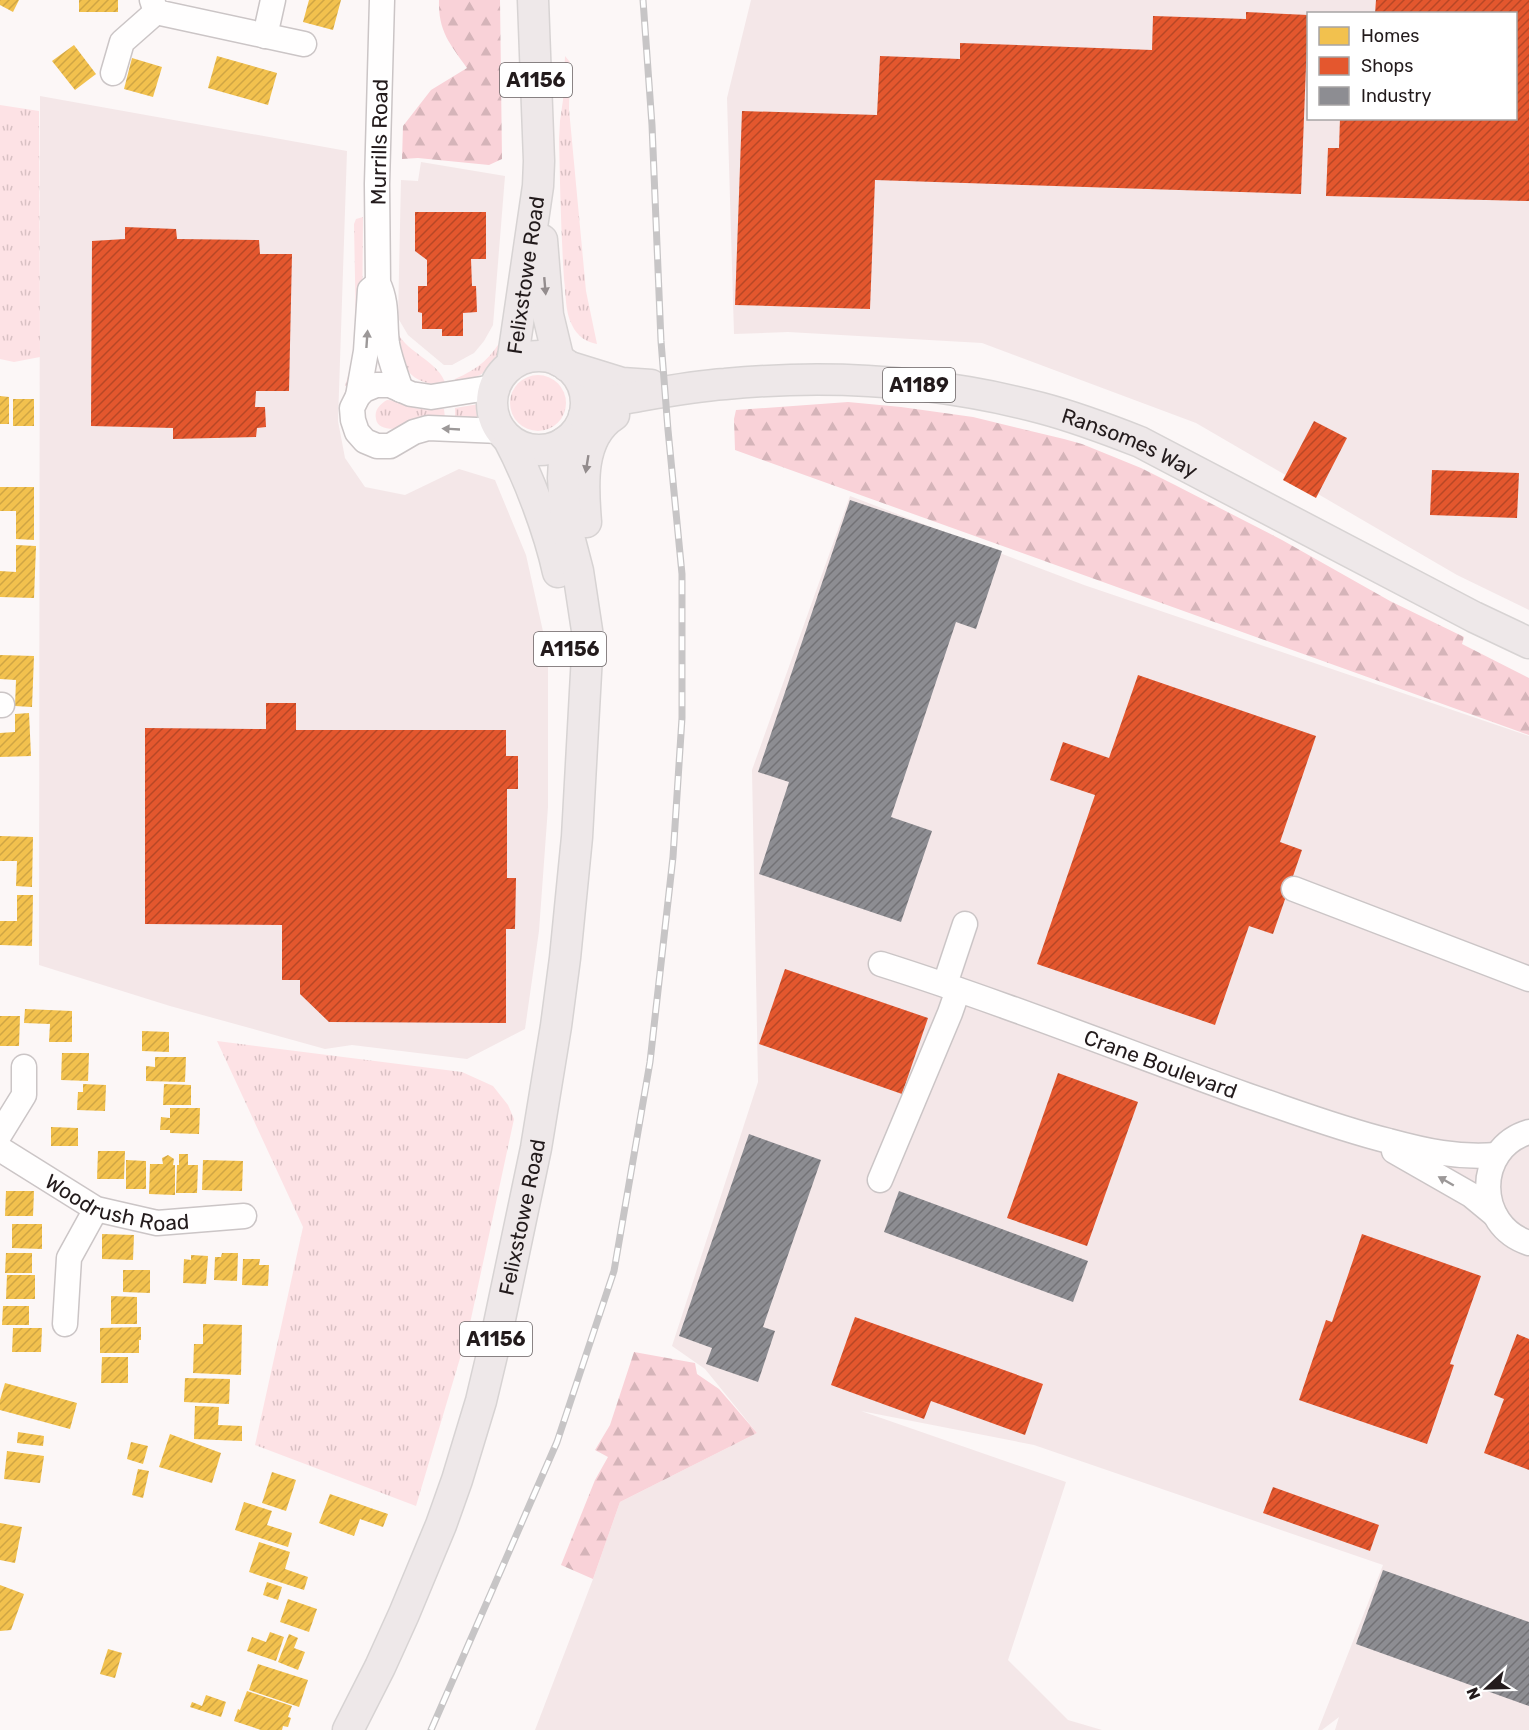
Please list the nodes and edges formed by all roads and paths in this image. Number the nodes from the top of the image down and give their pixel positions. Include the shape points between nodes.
1 (273, 0) edge
2 (381, 0) edge
3 (533, 0) edge
4 (154, 6) edge
5 (265, 36) junction
6 (304, 44) dead end
7 (113, 73) dead end
8 (538, 186) junction
9 (378, 284) junction
10 (563, 363) junction
11 (503, 376) junction
12 (690, 387) junction
13 (401, 390) junction
14 (651, 394) junction
15 (358, 396) junction
16 (584, 416) junction
17 (505, 436) junction
18 (565, 442) junction
19 (588, 637) junction
20 (1529, 643) edge
21 (581, 784) junction
22 (1294, 889) dead end
23 (965, 924) dead end
24 (881, 964) dead end
25 (1529, 979) edge
26 (951, 987) junction
27 (24, 1067) dead end
28 (1529, 1131) edge
29 (0, 1134) edge
30 (1366, 1135) junction
31 (0, 1149) edge
32 (1496, 1155) junction
33 (880, 1180) dead end
34 (96, 1209) junction
35 (1494, 1214) junction
36 (244, 1216) dead end
37 (1529, 1243) edge
38 (65, 1324) dead end
39 (348, 1730) edge

1 - 5 street
2 - 9 street, Murrills Road
3 - 8 main road, Felixstowe Road / A1156
4 - 5 street
4 - 7 street via 122,42
5 - 6 street
8 -> 10 main road, Felixstowe Road / A1156 via 548,315
8 - 11 main road, Felixstowe Road / A1156
9 - 13 street, Murrills Road via 384,295 387,343
15 -> 9 street, Murrills Road via 370,290
10 - 11 main road via 543,356 527,358
10 - 12 main road, Ransomes Way / A1189 via 622,383
10 - 16 main road via 584,388
11 - 13 street via 431,397
11 - 17 main road via 491,402
12 - 14 main road, Ransomes Way / A1189
12 - 20 main road, Ransomes Way / A1189 via 764,380 903,383 969,392 1075,418 1140,442
13 - 15 street via 376,385
14 - 16 main road, Ransomes Way / A1189 via 609,402
14 -> 19 main road via 605,422 595,435 587,459 584,490 590,570
17 -> 15 street, Murrills Road via 428,428 390,446 377,446 357,432 352,408
16 - 18 main road via 577,431
17 - 18 main road via 522,448 537,451
17 - 21 main road, Felixstowe Road / A1156 via 541,517 560,579 570,637
18 - 19 main road, Felixstowe Road / A1156 via 566,525
19 - 21 main road, Felixstowe Road / A1156
21 - 39 main road, Felixstowe Road / A1156 via 556,1026 536,1148 496,1338 468,1444 441,1525 395,1635
22 - 25 street
23 - 26 street
24 - 26 street, Crane Boulevard
26 - 30 street, Crane Boulevard
26 - 33 street via 950,1013
27 - 29 street via 24,1095
28 - 32 street via 1507,1143
30 - 32 street, Crane Boulevard via 1434,1153
35 -> 30 street, Crane Boulevard via 1471,1195
31 - 34 street, Woodrush Road
32 - 35 street via 1489,1174 1488,1195
34 - 36 street, Woodrush Road via 157,1223
34 - 38 street via 69,1258
35 - 37 street, Crane Boulevard via 1505,1230

